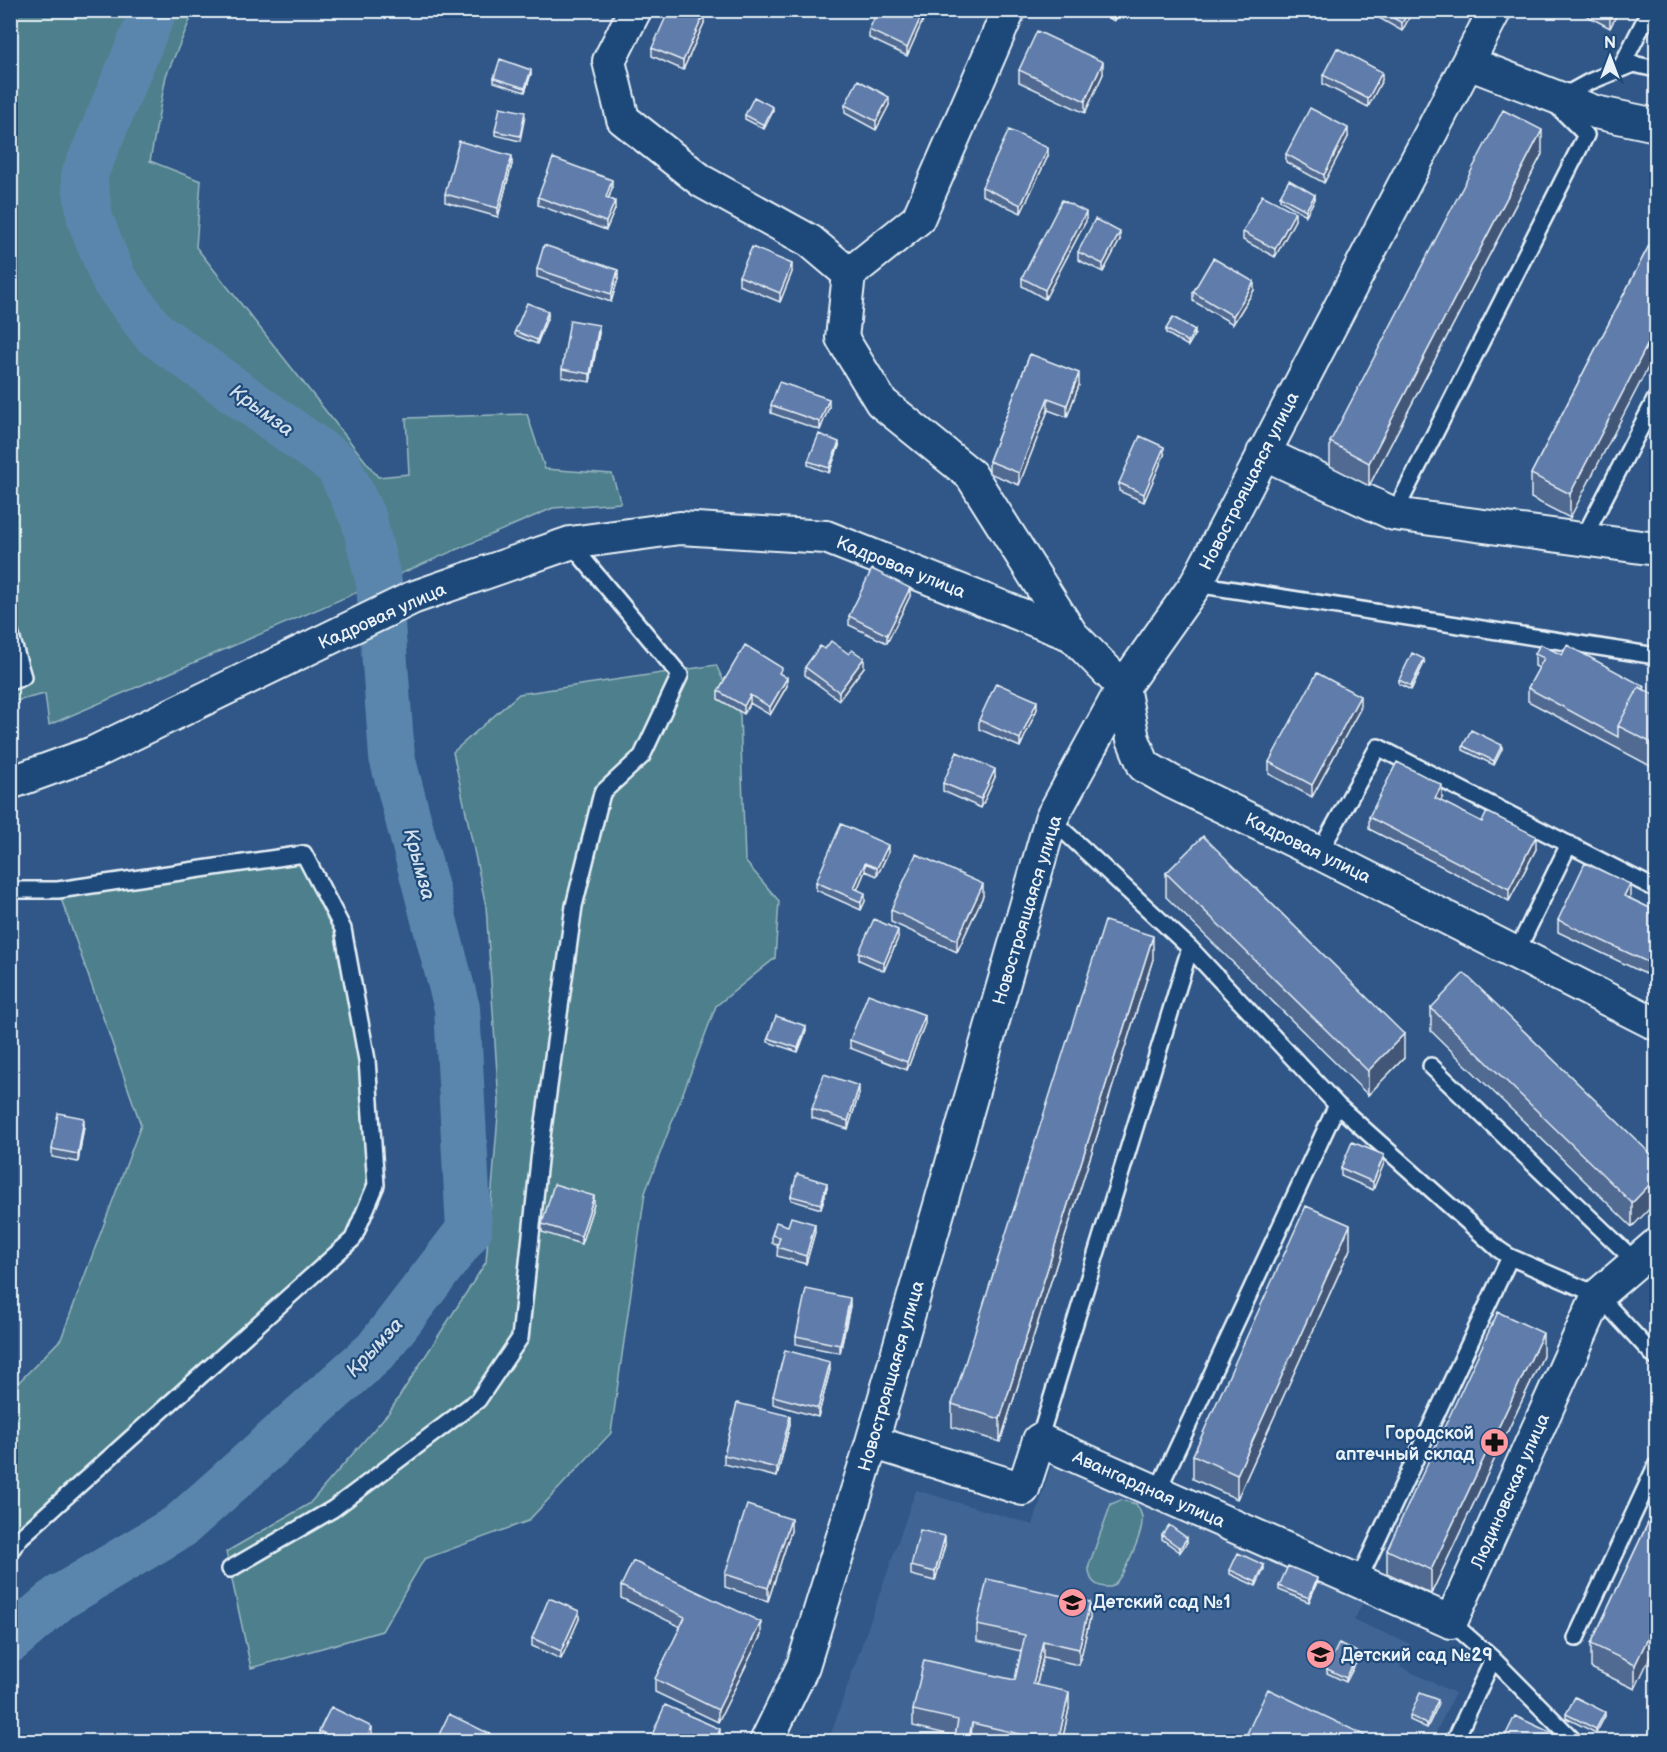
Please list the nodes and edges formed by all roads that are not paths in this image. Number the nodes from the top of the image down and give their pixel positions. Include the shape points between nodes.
1 (635, 10) edge
2 (1009, 10) edge
3 (1495, 10) edge
4 (1650, 10) edge
5 (1468, 63) junction
6 (1620, 69) junction
7 (1656, 69) edge
8 (1550, 94) junction
9 (1656, 125) edge
10 (849, 274) junction
11 (1656, 398) edge
12 (1263, 453) junction
13 (1394, 514) junction
14 (1583, 539) junction
15 (570, 543) junction
16 (1656, 549) edge
17 (1196, 584) junction
18 (10, 633) edge
19 (1072, 635) junction
20 (1656, 656) edge
21 (10, 682) edge
22 (1123, 687) junction
23 (10, 783) edge
24 (1051, 819) junction
25 (1569, 844) junction
26 (1319, 853) junction
27 (1656, 889) edge
28 (10, 890) edge
29 (1190, 948) junction
30 (1517, 951) junction
31 (1656, 1024) edge
32 (1431, 1066) dead end
33 (1337, 1105) junction
34 (1646, 1254) edge
35 (1510, 1257) junction
36 (1598, 1295) junction
37 (1656, 1358) edge
38 (1039, 1440) junction
39 (872, 1442) junction
40 (1656, 1466) edge
41 (1157, 1492) junction
42 (10, 1551) edge
43 (230, 1569) dead end
44 (1358, 1581) junction
45 (1451, 1622) junction
46 (1576, 1638) dead end
47 (1493, 1659) junction
48 (766, 1742) edge
49 (1454, 1742) edge
50 (1575, 1742) edge

1 - 10 street via 609,61 623,119 703,182 810,241
2 - 10 street via 918,219
3 - 5 street, Новостроящаяся улица
4 - 6 lane
5 - 8 street
5 - 12 street, Новостроящаяся улица
6 - 7 lane via 1633,64
6 - 8 lane
8 - 9 street via 1595,112
8 - 13 lane via 1586,135
10 - 19 street via 842,338 881,402 971,475
11 - 14 lane
12 - 13 street
12 - 17 street, Новостроящаяся улица
13 - 14 street
14 - 16 street
15 - 19 street, Кадровая улица via 680,528 826,537
15 - 23 street, Кадровая улица via 412,598 93,753
15 - 43 lane via 680,675 642,756 603,793 574,906 540,1151 520,1338 478,1400 333,1509
17 - 20 lane
17 - 22 street, Новостроящаяся улица
18 - 21 lane via 23,677
19 - 22 street, Кадровая улица
22 - 24 street, Новостроящаяся улица
22 - 26 street, Кадровая улица via 1133,739 1144,765 1172,783
24 - 29 lane
24 - 39 street, Новостроящаяся улица
25 - 26 lane via 1378,747
25 - 27 lane
25 - 30 lane
26 - 30 street, Кадровая улица
28 - 42 lane via 58,890 304,854 343,929 367,1060 376,1185 353,1239
29 - 33 lane
29 - 38 lane
30 - 31 street, Кадровая улица
32 - 34 lane
33 - 35 lane
33 - 41 lane
34 - 36 street, Людиновская улица
35 - 36 lane
35 - 44 lane
36 - 37 lane
36 - 45 street, Людиновская улица
38 - 39 street via 1023,1489
38 - 41 street, Авангардная улица
39 - 48 street, Новостроящаяся улица via 804,1666
40 - 46 lane
41 - 44 street, Авангардная улица
44 - 45 street, Авангардная улица
45 - 47 lane
47 - 49 lane
47 - 50 lane

